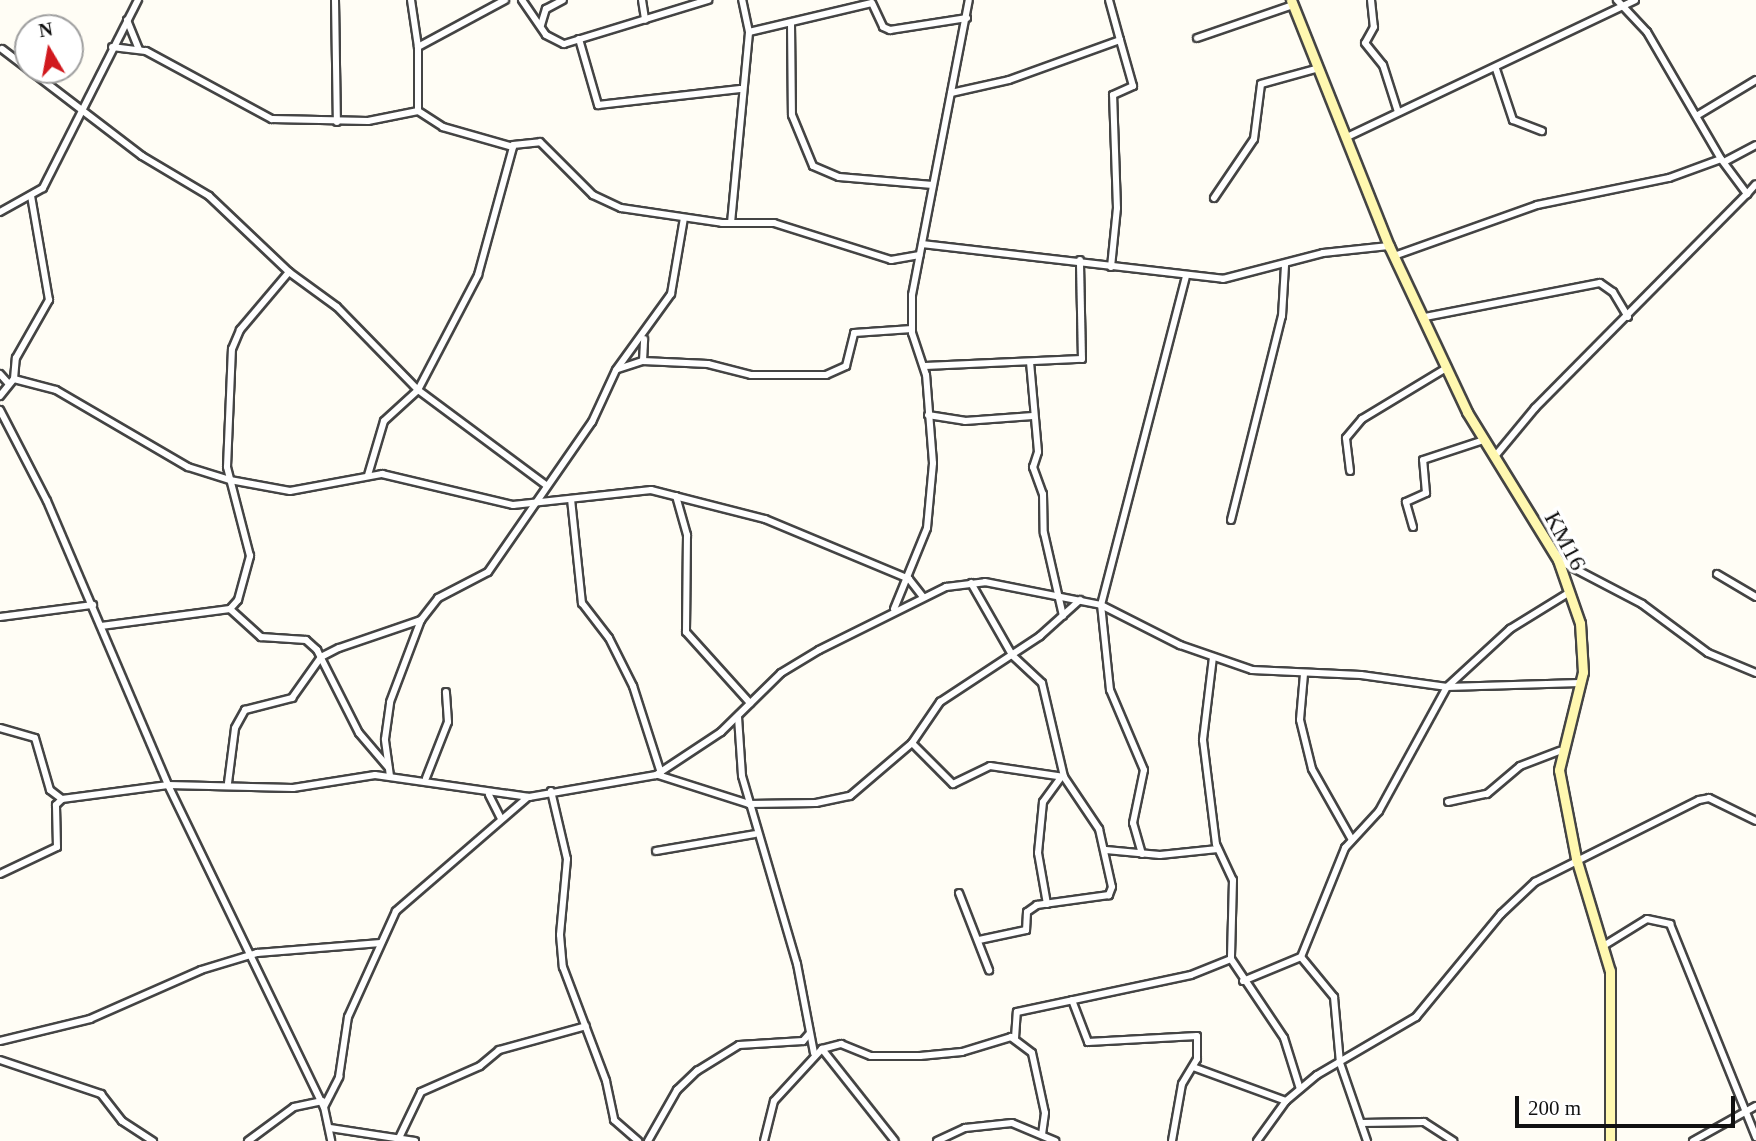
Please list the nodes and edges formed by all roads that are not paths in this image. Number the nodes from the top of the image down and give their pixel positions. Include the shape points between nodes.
1 (138, 0) edge
2 (335, 0) edge
3 (411, 0) edge
4 (505, 0) edge
5 (522, 0) edge
6 (563, 0) edge
7 (642, 0) edge
8 (708, 0) edge
9 (742, 0) edge
10 (850, 0) edge
11 (969, 0) edge
12 (1110, 0) edge
13 (1371, 0) edge
14 (1617, 0) edge
15 (1635, 0) edge
16 (871, 2) edge
17 (1292, 3) edge
18 (1625, 6) junction
19 (848, 9) junction
20 (967, 18) junction
21 (127, 20) junction
22 (645, 20) junction
23 (791, 24) junction
24 (541, 27) junction
25 (748, 32) junction
26 (1197, 38) dead end
27 (579, 39) junction
28 (1120, 40) junction
29 (112, 47) junction
30 (418, 47) junction
31 (2, 48) dead end
32 (139, 49) junction
33 (1316, 69) junction
34 (1496, 69) junction
35 (1756, 80) edge
36 (740, 89) junction
37 (951, 93) junction
38 (82, 109) junction
39 (418, 111) junction
40 (1398, 112) junction
41 (1698, 115) junction
42 (337, 122) junction
43 (1542, 131) dead end
44 (1345, 138) junction
45 (513, 145) junction
46 (1756, 145) edge
47 (1722, 161) junction
48 (1756, 184) edge
49 (933, 185) junction
50 (1747, 194) junction
51 (31, 196) junction
52 (1214, 198) dead end
53 (0, 212) edge
54 (684, 218) junction
55 (731, 223) junction
56 (922, 244) junction
57 (1392, 251) junction
58 (920, 255) junction
59 (1080, 260) junction
60 (1285, 264) junction
61 (1111, 267) junction
62 (289, 272) junction
63 (1186, 277) junction
64 (1425, 317) junction
65 (1628, 317) junction
66 (912, 329) junction
67 (644, 338) junction
68 (643, 361) junction
69 (1030, 362) junction
70 (925, 366) junction
71 (1448, 368) junction
72 (616, 370) junction
73 (0, 374) edge
74 (12, 381) junction
75 (418, 390) junction
76 (0, 396) edge
77 (0, 410) edge
78 (928, 415) junction
79 (1033, 416) junction
80 (1484, 440) junction
81 (1496, 455) junction
82 (1350, 471) dead end
83 (368, 475) junction
84 (230, 480) junction
85 (546, 485) junction
86 (676, 496) junction
87 (571, 499) junction
88 (531, 505) junction
89 (1231, 520) dead end
90 (1413, 527) dead end
91 (1558, 560) junction
92 (1717, 574) dead end
93 (909, 579) junction
94 (971, 583) junction
95 (1570, 592) junction
96 (1058, 596) junction
97 (923, 597) junction
98 (1756, 597) edge
99 (1080, 600) junction
100 (93, 605) junction
101 (1101, 605) junction
102 (230, 609) junction
103 (894, 609) junction
104 (1063, 616) junction
105 (0, 617) edge
106 (421, 620) junction
107 (101, 626) junction
108 (1012, 655) junction
109 (321, 657) junction
110 (1213, 657) junction
111 (1756, 673) edge
112 (1304, 674) junction
113 (1580, 683) junction
114 (1447, 687) junction
115 (446, 692) dead end
116 (750, 703) junction
117 (738, 717) junction
118 (0, 728) edge
119 (912, 743) junction
120 (1559, 751) junction
121 (388, 767) junction
122 (659, 774) junction
123 (390, 776) junction
124 (1062, 777) junction
125 (426, 778) junction
126 (228, 783) junction
127 (168, 785) junction
128 (551, 792) junction
129 (489, 795) junction
130 (529, 797) junction
131 (62, 799) junction
132 (1448, 802) dead end
133 (749, 804) junction
134 (500, 817) junction
135 (1756, 821) edge
136 (755, 834) junction
137 (1352, 840) junction
138 (1218, 849) junction
139 (1106, 850) junction
140 (656, 851) dead end
141 (1142, 854) junction
142 (1576, 858) junction
143 (0, 874) edge
144 (959, 893) dead end
145 (1047, 904) junction
146 (979, 940) junction
147 (381, 943) junction
148 (1605, 945) junction
149 (249, 955) junction
150 (1301, 957) junction
151 (1231, 959) junction
152 (989, 970) dead end
153 (1243, 981) junction
154 (1072, 1000) junction
155 (806, 1025) junction
156 (586, 1026) junction
157 (809, 1034) junction
158 (1015, 1038) junction
159 (0, 1041) edge
160 (803, 1041) junction
161 (822, 1049) junction
162 (814, 1053) junction
163 (0, 1060) edge
164 (1340, 1063) junction
165 (1193, 1067) junction
166 (1300, 1088) junction
167 (1286, 1101) junction
168 (323, 1104) junction
169 (1756, 1107) edge
170 (1745, 1115) junction
171 (1361, 1123) junction
172 (330, 1128) junction
173 (344, 1134) junction
174 (1042, 1134) junction
175 (1756, 1137) edge
176 (399, 1138) junction
177 (153, 1141) edge
178 (248, 1141) edge
179 (333, 1141) edge
180 (415, 1141) edge
181 (638, 1141) edge
182 (648, 1141) edge
183 (764, 1141) edge
184 (895, 1141) edge
185 (937, 1141) edge
186 (1055, 1141) edge
187 (1172, 1141) edge
188 (1257, 1141) edge
189 (1367, 1141) edge
190 (1453, 1141) edge
191 (1610, 1141) edge
192 (1693, 1141) edge

1 - 21 street
2 - 42 street
3 - 30 street
4 - 30 street
5 - 24 street
6 - 24 street via 543,12
7 - 22 street
8 - 22 street
9 - 25 street
10 - 19 street
11 - 20 street
12 - 28 street
13 - 40 street via 1374,27 1365,43 1383,65
14 - 18 street
15 - 18 street
16 - 19 street
16 - 20 street via 883,27 890,30
17 - 26 street
17 - 33 street, KM16
18 - 34 street
18 - 41 street
19 - 23 street
20 - 37 street
21 - 29 street
21 - 32 street
22 - 27 street
23 - 25 street
23 - 49 street via 792,115 813,166 839,177
24 - 27 street via 558,43
25 - 36 street
27 - 36 street via 598,105
28 - 37 street via 1009,80
28 - 61 street via 1133,86 1113,95 1117,208
29 - 32 street
29 - 38 street
30 - 39 street
31 - 38 street
32 - 42 street via 266,118
33 - 44 street, KM16
33 - 52 street via 1261,84 1254,139
34 - 40 street
34 - 43 street via 1513,120
35 - 41 street
36 - 55 street
37 - 49 street
38 - 51 street via 43,188
38 - 62 street via 142,156 209,196
39 - 42 street
39 - 45 street via 451,130
40 - 44 street
41 - 47 street
44 - 57 street, KM16
45 - 54 street via 540,142 607,204
45 - 75 street via 505,190 478,275
46 - 47 street
47 - 50 street
47 - 57 street via 1669,178 1548,202
48 - 50 street
49 - 56 street
50 - 65 street
51 - 53 street
51 - 74 street via 49,300 16,358
54 - 55 street
54 - 67 street via 671,294
55 - 58 street via 774,223 891,260
56 - 58 street
56 - 59 street
57 - 60 street via 1323,253
57 - 64 street, KM16
58 - 66 street
59 - 61 street
59 - 69 street via 1082,359
60 - 63 street via 1241,277
60 - 89 street via 1282,316
61 - 63 street
62 - 75 street via 337,307
62 - 84 street via 234,341
63 - 101 street
64 - 65 street via 1600,283 1613,292
64 - 71 street, KM16
65 - 81 street via 1535,408
66 - 68 street via 853,333 846,366 826,375 751,375 708,364
66 - 70 street
67 - 68 street
67 - 72 street
68 - 72 street
69 - 70 street
69 - 79 street
70 - 78 street
71 - 80 street, KM16
71 - 82 street via 1362,419 1346,438
72 - 85 street via 592,422
73 - 74 street
74 - 76 street
74 - 84 street via 56,390 188,467
75 - 83 street via 384,421
75 - 85 street
77 - 100 street
78 - 79 street via 965,421
78 - 93 street via 933,463 930,509
79 - 96 street via 1038,452 1032,467 1043,494 1044,533
80 - 81 street, KM16
80 - 90 street via 1423,460 1426,493 1406,502
81 - 91 street, KM16
83 - 84 street via 290,491
83 - 88 street via 414,480 488,502
84 - 102 street via 250,556 238,600
85 - 88 street
86 - 87 street via 636,489
86 - 93 street via 752,514
86 - 116 street via 687,536 686,632
87 - 88 street
87 - 122 street via 582,603 609,638 633,686
88 - 106 street via 488,572 438,598
91 - 95 street, KM16
91 - 111 street via 1642,604 1708,653
92 - 98 street
93 - 97 street
93 - 103 street
94 - 96 street via 1003,582
94 - 97 street
94 - 108 street
95 - 113 street, KM16 via 1584,641
95 - 114 street via 1510,629
96 - 99 street
96 - 104 street
97 - 103 street
99 - 101 street
99 - 104 street
100 - 105 street
100 - 107 street
101 - 110 street
101 - 141 street via 1110,690 1144,770 1133,823
102 - 107 street
102 - 109 street via 256,635 297,637
103 - 116 street via 781,673
104 - 108 street
106 - 109 street
106 - 121 street via 390,702
107 - 127 street
108 - 119 street via 940,702
108 - 124 street via 1042,683
109 - 121 street via 359,733
109 - 126 street via 292,698 242,715
110 - 112 street via 1252,670
110 - 138 street via 1203,740
112 - 114 street via 1361,675
112 - 137 street via 1300,720 1312,769
113 - 114 street
113 - 120 street, KM16
114 - 137 street via 1379,811
115 - 125 street via 447,728
116 - 117 street
117 - 122 street
117 - 133 street via 738,750
118 - 131 street via 32,735 50,790
119 - 124 street via 953,784 990,766
119 - 133 street via 850,796 816,803
120 - 132 street via 1520,766 1487,794
120 - 142 street, KM16
121 - 123 street
122 - 128 street
122 - 133 street
123 - 125 street
123 - 126 street via 293,788
124 - 139 street via 1089,810
124 - 145 street via 1043,802 1038,853
125 - 129 street
126 - 127 street
127 - 131 street
127 - 149 street
128 - 130 street
128 - 156 street via 568,874 560,953
129 - 130 street
129 - 134 street
130 - 134 street
131 - 143 street via 57,805 57,847
133 - 136 street
134 - 147 street via 465,853 414,891 396,911
135 - 142 street via 1709,798 1699,800
136 - 140 street
136 - 155 street via 797,964
137 - 150 street
138 - 141 street
138 - 151 street via 1233,880
139 - 141 street
139 - 145 street via 1109,895
142 - 148 street, KM16
142 - 164 street via 1517,898 1406,1025
144 - 146 street
145 - 146 street via 1027,912 1026,930
146 - 152 street
147 - 149 street via 292,947
147 - 168 street via 348,1017 340,1077
148 - 170 street via 1647,919 1670,924
148 - 191 street, KM16 via 1612,1002
149 - 159 street via 90,1019
149 - 168 street
150 - 153 street
150 - 164 street via 1334,998
151 - 153 street
151 - 154 street via 1191,975
153 - 166 street via 1284,1038
154 - 158 street via 1017,1012
154 - 165 street via 1086,1041 1193,1034 1198,1039
155 - 157 street
155 - 160 street
156 - 176 street via 499,1050 480,1066 421,1092
156 - 181 street via 614,1120
157 - 160 street
157 - 162 street
158 - 161 street via 920,1056 876,1056 841,1044
158 - 174 street via 1032,1053 1045,1114
160 - 182 street via 739,1045 697,1071 677,1090
161 - 162 street
161 - 184 street
162 - 183 street via 775,1101
163 - 177 street via 101,1094 122,1121
164 - 166 street
164 - 171 street
165 - 167 street
165 - 187 street via 1182,1084
166 - 167 street
167 - 188 street
168 - 172 street
168 - 178 street via 294,1107
169 - 170 street
170 - 175 street
170 - 192 street
171 - 189 street
171 - 190 street via 1424,1122
172 - 173 street
172 - 179 street
173 - 176 street
173 - 179 street
174 - 185 street via 1024,1124 1002,1124 951,1131
174 - 186 street
176 - 180 street

